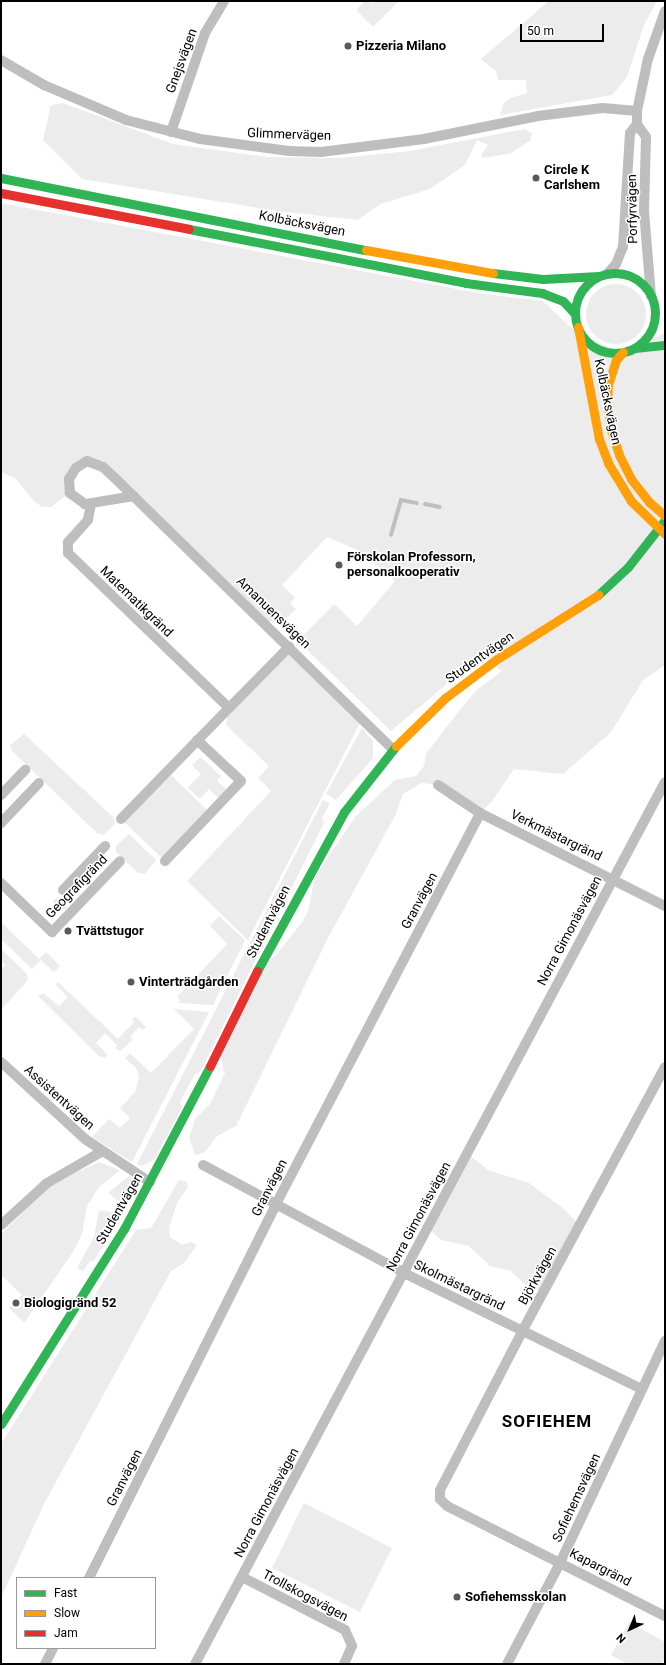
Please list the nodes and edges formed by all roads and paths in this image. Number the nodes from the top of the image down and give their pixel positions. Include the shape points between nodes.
1 (224, 1) edge
2 (665, 11) edge
3 (1, 60) edge
4 (638, 111) junction
5 (637, 124) junction
6 (171, 132) junction
7 (1, 178) edge
8 (1, 193) edge
9 (603, 275) junction
10 (653, 301) junction
11 (576, 314) junction
12 (665, 319) edge
13 (578, 327) junction
14 (665, 345) edge
15 (635, 348) junction
16 (623, 352) junction
17 (134, 496) junction
18 (92, 504) junction
19 (665, 516) edge
20 (665, 520) edge
21 (662, 531) edge
22 (289, 647) junction
23 (229, 708) junction
24 (197, 740) junction
25 (393, 749) junction
26 (25, 770) dead end
27 (665, 782) edge
28 (39, 783) dead end
29 (438, 785) dead end
30 (1, 796) edge
31 (480, 813) junction
32 (121, 819) dead end
33 (1, 823) edge
34 (105, 846) dead end
35 (120, 861) dead end
36 (165, 861) dead end
37 (612, 879) junction
38 (1, 883) edge
39 (62, 890) dead end
40 (665, 906) edge
41 (1, 1062) edge
42 (665, 1067) edge
43 (101, 1152) junction
44 (203, 1165) dead end
45 (150, 1182) junction
46 (276, 1204) junction
47 (1, 1225) edge
48 (404, 1273) junction
49 (522, 1332) junction
50 (665, 1341) edge
51 (642, 1389) junction
52 (1, 1424) edge
53 (440, 1499) joint
54 (560, 1563) junction
55 (90, 1577) edge
56 (242, 1577) junction
57 (665, 1616) edge
58 (53, 1649) edge
59 (45, 1664) edge
60 (195, 1664) edge
61 (344, 1664) edge
62 (507, 1664) edge

1 - 6 street, Gnejsvägen via 205,33
2 - 4 street, Porfyrvägen via 648,58
3 - 6 street, Glimmervägen via 44,85 85,104 126,120
4 - 5 street, Porfyrvägen
4 - 6 street, Glimmervägen via 603,108 538,116 424,139 321,152 248,147
5 - 9 street, Porfyrvägen via 630,133 623,247 616,264
5 - 10 street, Porfyrvägen via 646,137 644,210
7 - 9 main road, Kolbäcksvägen via 464,269 543,279
8 - 11 main road, Kolbäcksvägen via 466,283 542,293 562,301
9 - 10 main road via 628,275 640,281
9 - 11 main road via 585,287 578,300
10 - 12 main road
10 - 15 main road via 654,320 648,336
11 - 13 main road
13 - 16 main road via 592,346 607,352
13 - 21 main road, Kolbäcksvägen via 598,434 608,463 628,497
14 - 15 main road
15 - 16 main road
16 - 19 main road, Kolbäcksvägen via 616,360 608,384 608,411 612,436 631,479 649,502
17 - 18 street
17 - 18 street, Amanuensvägen via 103,467 87,461 71,474 68,486 70,493 79,502
17 - 22 street, Amanuensvägen
18 - 23 street, Matematikgränd via 88,520 68,542 68,553
20 - 21 main road, Studentvägen
21 - 25 main road, Studentvägen via 604,591 473,676
22 - 23 street
22 - 25 street, Amanuensvägen
23 - 24 street
24 - 32 street
24 - 36 street via 241,781
25 - 45 main road, Studentvägen via 344,812 312,866
26 - 30 street
27 - 37 street, Norra Gimonäsvägen
28 - 33 street
29 - 31 street, Verkmästargränd
31 - 37 street, Verkmästargränd
31 - 46 street, Granvägen
34 - 39 street, Geografigränd
35 - 38 street, Geografigränd via 52,932
37 - 40 street, Verkmästargränd
37 - 48 street, Norra Gimonäsvägen
41 - 43 street, Assistentvägen
42 - 49 street, Björkvägen
43 - 45 street, Assistentvägen
43 - 47 street via 47,1183
44 - 46 street, Skolmästargränd
45 - 52 main road, Studentvägen via 80,1301
46 - 48 street, Skolmästargränd
46 - 55 street, Granvägen
48 - 49 street, Skolmästargränd
48 - 56 street, Norra Gimonäsvägen
49 - 51 street, Skolmästargränd
49 - 53 street, Björkvägen via 440,1490
50 - 51 street, Sofiehemsvägen
51 - 54 street, Sofiehemsvägen
53 - 54 street, Kapargränd via 447,1506
54 - 57 street, Kapargränd
54 - 62 street, Sofiehemsvägen
56 - 60 street, Norra Gimonäsvägen
56 - 61 street, Trollskogsvägen via 344,1630 352,1646
58 - 59 street

